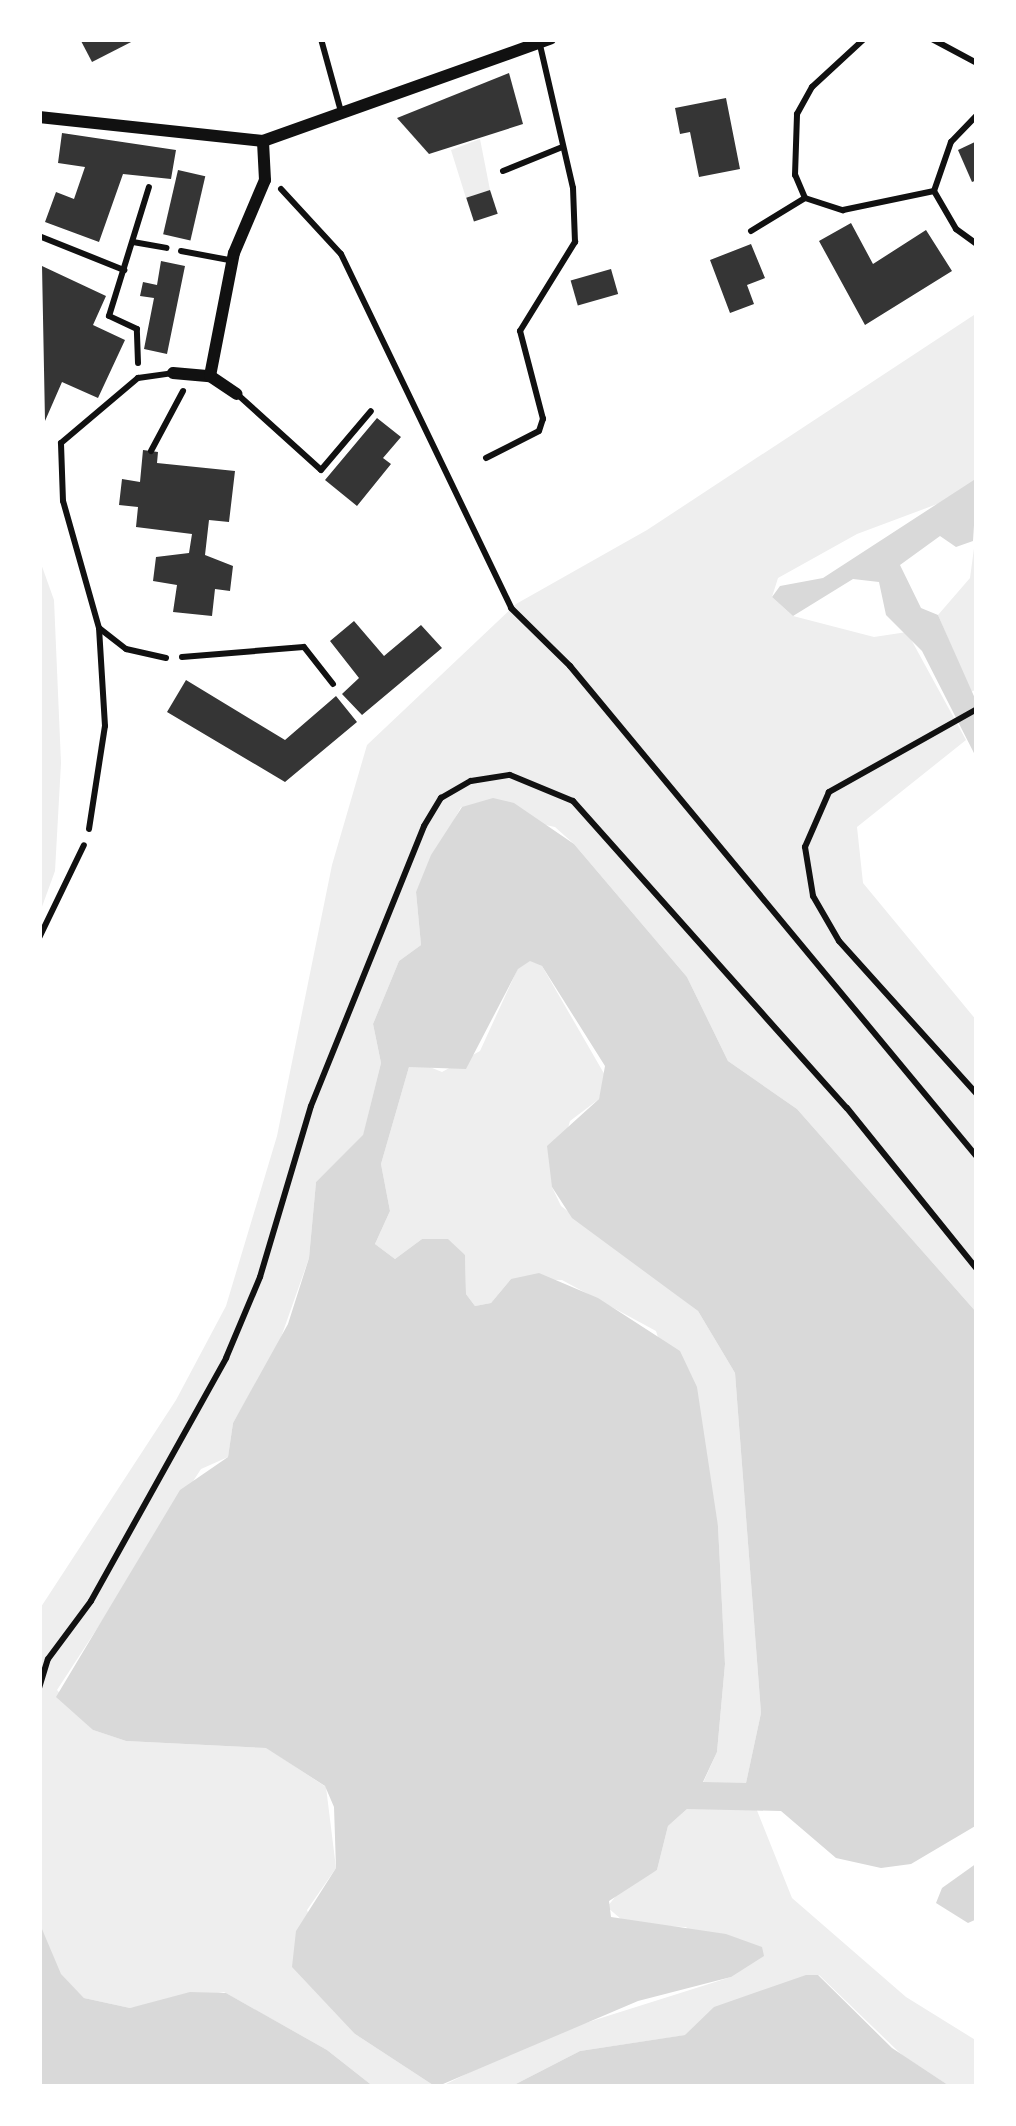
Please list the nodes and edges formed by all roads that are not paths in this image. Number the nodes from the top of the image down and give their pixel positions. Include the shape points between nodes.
1 (321, 39) edge
2 (864, 39) edge
3 (932, 39) edge
4 (545, 40) edge
5 (977, 63) edge
6 (977, 115) edge
7 (39, 117) edge
8 (343, 118) junction
9 (263, 141) junction
10 (562, 147) junction
11 (502, 171) dead end
12 (934, 191) junction
13 (805, 198) junction
14 (751, 231) dead end
15 (977, 244) edge
16 (181, 251) road end
17 (233, 260) junction
18 (172, 373) joint
19 (210, 376) junction
20 (237, 394) joint
21 (371, 411) dead end
22 (486, 458) dead end
23 (99, 628) junction
24 (166, 658) road end
25 (977, 709) edge
26 (89, 830) road end
27 (977, 1094) edge

1 - 8 lane
2 - 13 lane via 812,87 797,114 795,175
3 - 5 lane
4 - 8 street
4 - 10 lane
6 - 12 lane via 951,142
7 - 9 street
8 - 9 street
9 - 17 street via 265,180
10 - 11 lane
10 - 22 lane via 575,242 520,331 543,418 539,431
12 - 13 lane via 843,210
12 - 15 lane via 956,229
13 - 14 lane
16 - 17 lane
17 - 19 street
18 - 19 street
18 - 23 lane via 138,378 61,443 63,501
19 - 20 street
20 - 21 lane via 320,470
23 - 24 lane via 126,649
23 - 26 lane via 105,726
25 - 27 lane via 830,792 805,847 813,896 839,940

